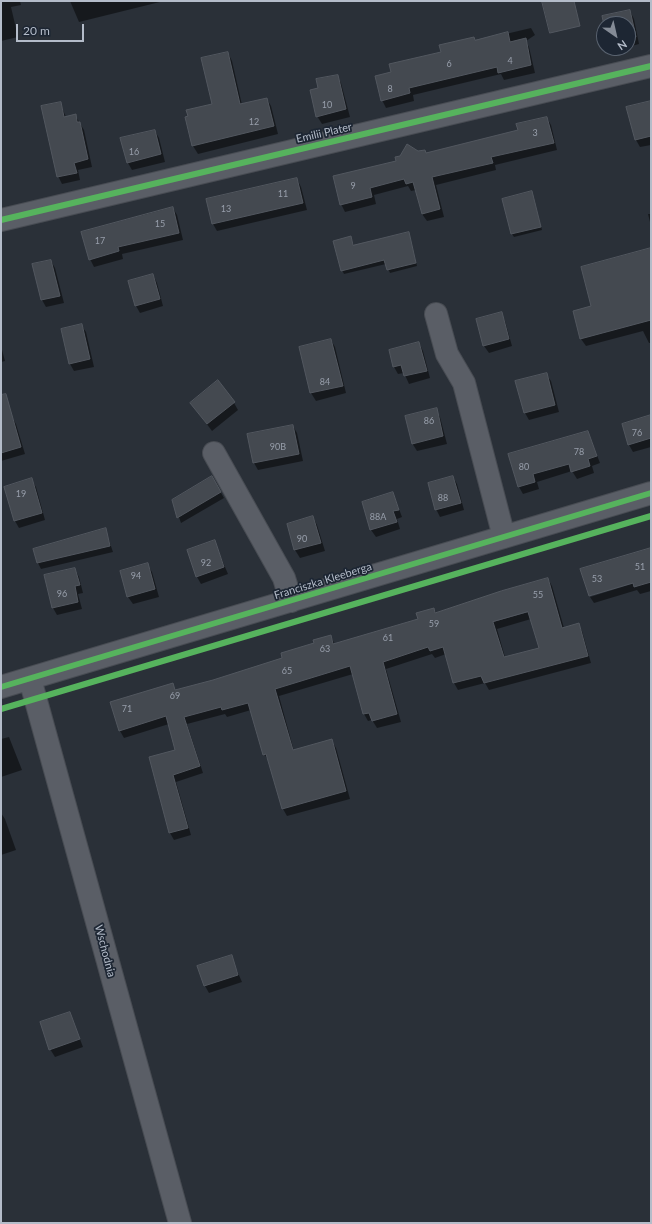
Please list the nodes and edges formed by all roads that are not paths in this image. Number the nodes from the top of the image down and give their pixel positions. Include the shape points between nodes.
1 (651, 66) edge
2 (1, 220) edge
3 (436, 314) dead end
4 (214, 453) dead end
5 (651, 493) edge
6 (504, 537) junction
7 (291, 601) junction
8 (30, 679) junction
9 (2, 683) edge
10 (180, 1223) edge

1 - 2 street, Emilii Plater
3 - 6 street via 447,354 464,383
4 - 7 street via 284,578
5 - 6 street, Franciszka Kleeberga
6 - 7 street, Franciszka Kleeberga
7 - 8 street, Franciszka Kleeberga
8 - 9 street, Franciszka Kleeberga
8 - 10 street, Wschodnia

